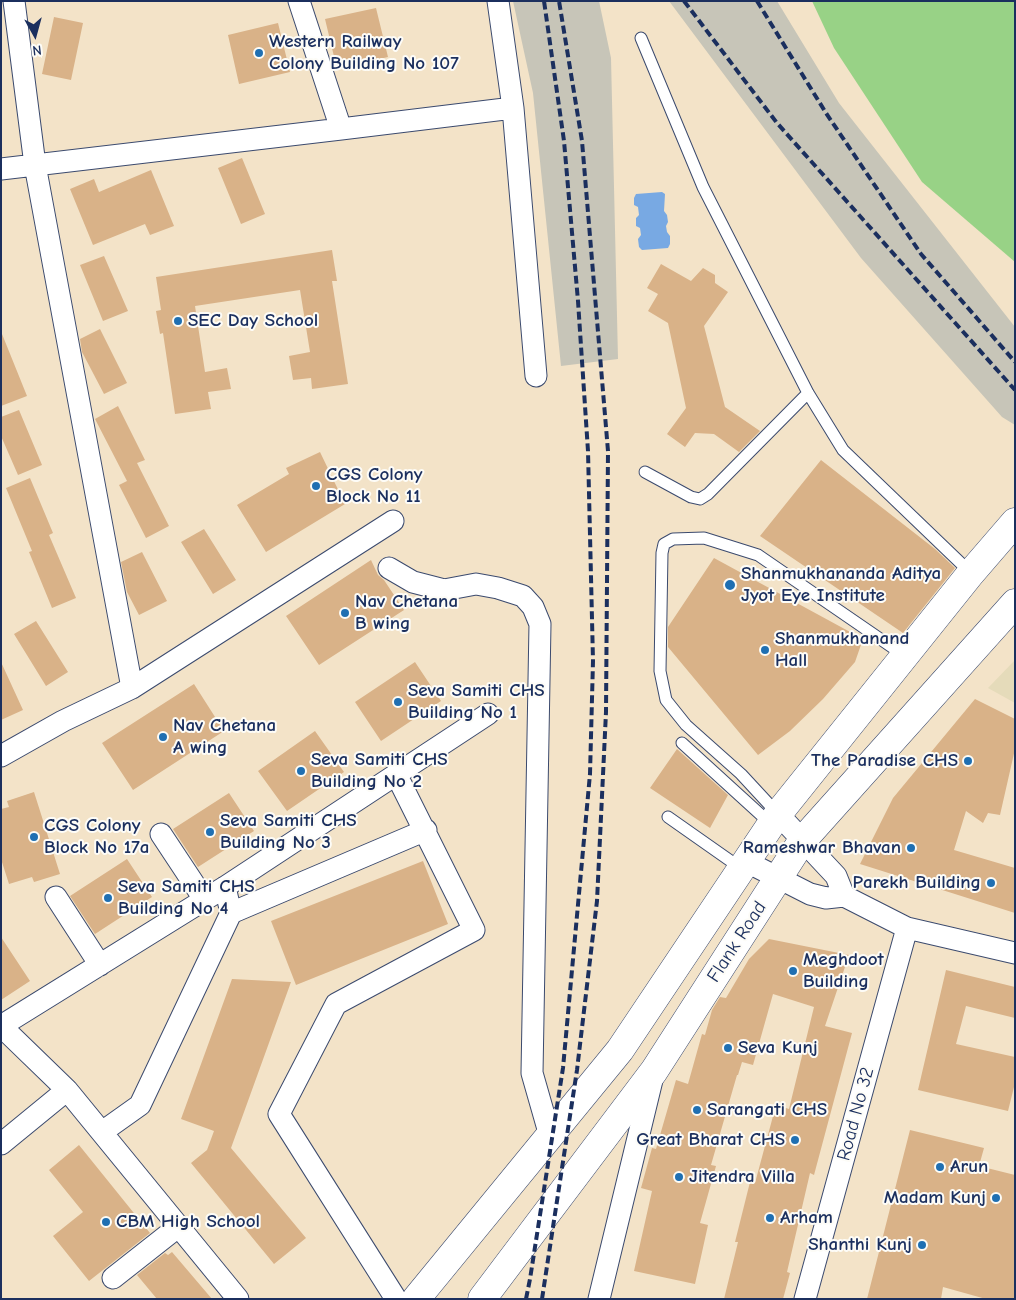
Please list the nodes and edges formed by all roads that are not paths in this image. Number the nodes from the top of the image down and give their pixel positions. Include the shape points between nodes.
1 (14, 1) edge
2 (299, 1) edge
3 (498, 1) edge
4 (641, 38) dead end
5 (513, 108) junction
6 (341, 129) junction
7 (35, 165) junction
8 (1, 169) edge
9 (536, 376) dead end
10 (808, 393) junction
11 (644, 472) dead end
12 (393, 521) dead end
13 (1015, 522) edge
14 (389, 568) dead end
15 (971, 573) junction
16 (1015, 604) edge
17 (905, 656) junction
18 (132, 688) junction
19 (488, 714) dead end
20 (682, 743) dead end
21 (1, 756) edge
22 (396, 774) junction
23 (668, 817) dead end
24 (775, 820) junction
25 (426, 830) junction
26 (161, 834) dead end
27 (802, 840) junction
28 (744, 866) junction
29 (778, 878) junction
30 (225, 887) junction
31 (844, 896) junction
32 (56, 898) dead end
33 (204, 900) junction
34 (231, 913) junction
35 (907, 928) junction
36 (1015, 953) edge
37 (100, 964) junction
38 (1, 1026) edge
39 (654, 1071) junction
40 (67, 1090) junction
41 (102, 1132) junction
42 (550, 1136) junction
43 (1, 1144) edge
44 (179, 1226) junction
45 (113, 1278) dead end
46 (238, 1299) edge
47 (396, 1299) edge
48 (416, 1299) edge
49 (482, 1299) edge
50 (599, 1299) edge
51 (805, 1299) edge

1 - 7 street
2 - 6 street
3 - 5 street
4 - 10 lane via 703,187
5 - 6 street
5 - 9 street
6 - 7 street
7 - 8 street
7 - 18 street
10 - 11 lane via 700,499 691,498
10 - 15 lane via 843,450
12 - 18 street
13 - 15 street
14 - 42 street via 413,582 444,590 476,584 523,596 533,607 540,624 532,1073
15 - 17 street
16 - 27 street, Flank Road
17 - 24 street
17 - 24 lane via 758,555 704,538 673,539 664,544 660,671 666,700 686,725 741,774
18 - 21 street via 63,721
19 - 22 street
20 - 24 lane
22 - 25 street
22 - 30 street
23 - 28 lane
24 - 27 street
24 - 28 street
25 - 34 street
25 - 47 street via 474,930 336,1004 278,1114
26 - 33 street
27 - 29 street, Flank Road
27 - 31 street via 836,876
28 - 29 street
28 - 42 street via 620,1050
29 - 31 street via 810,894 826,898
29 - 39 street, Flank Road
30 - 33 street
30 - 34 street
31 - 35 street
32 - 37 street
33 - 37 street
34 - 41 street via 140,1105
35 - 36 street
35 - 51 street, Road No 32
37 - 38 street
38 - 40 street
39 - 49 street, Flank Road
39 - 50 street
40 - 41 street
40 - 43 street
41 - 44 street
42 - 48 street
44 - 45 street
44 - 46 street

